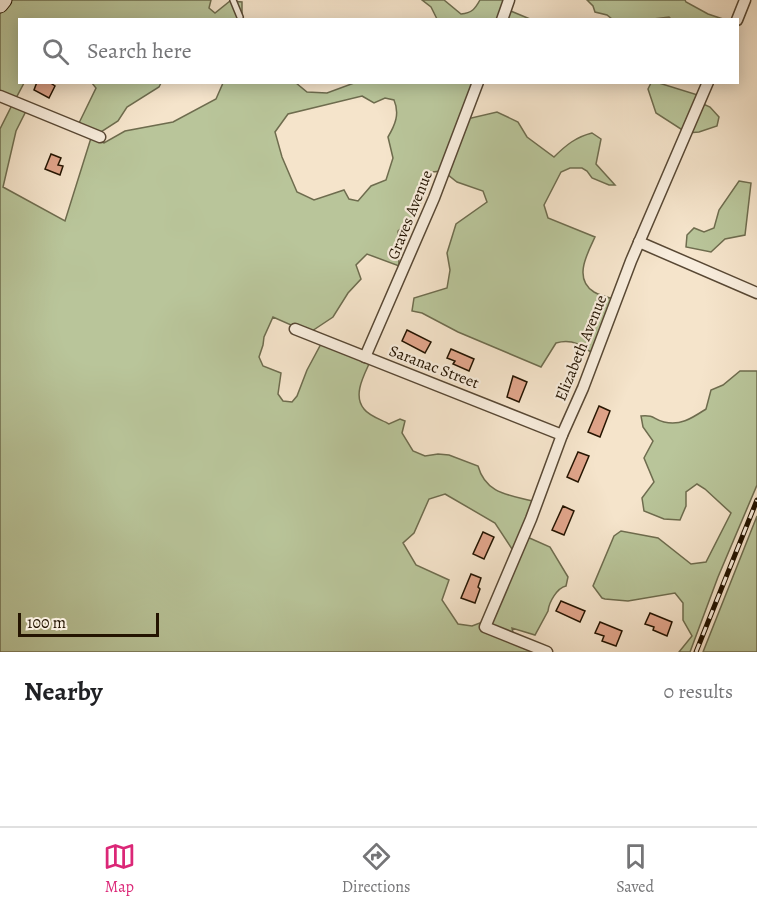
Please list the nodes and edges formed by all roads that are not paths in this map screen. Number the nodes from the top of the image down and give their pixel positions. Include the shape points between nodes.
1 (4, 0) edge
2 (233, 0) edge
3 (509, 0) edge
4 (746, 0) edge
5 (0, 5) edge
6 (240, 17) dead end
7 (503, 18) edge
8 (738, 18) edge
9 (477, 84) edge
10 (707, 84) edge
11 (0, 96) edge
12 (100, 137) dead end
13 (639, 242) junction
14 (757, 292) edge
15 (295, 329) dead end
16 (365, 357) junction
17 (562, 435) junction
18 (548, 652) edge

1 - 5 street
2 - 6 lane
3 - 7 street
4 - 8 street
9 - 16 street, Graves Avenue via 434,198
10 - 13 street, Elizabeth Avenue
11 - 12 street
13 - 14 street
13 - 17 street, Elizabeth Avenue
15 - 16 street, Saranac Street
16 - 17 street, Saranac Street
17 - 18 street, Elizabeth Avenue via 485,627

